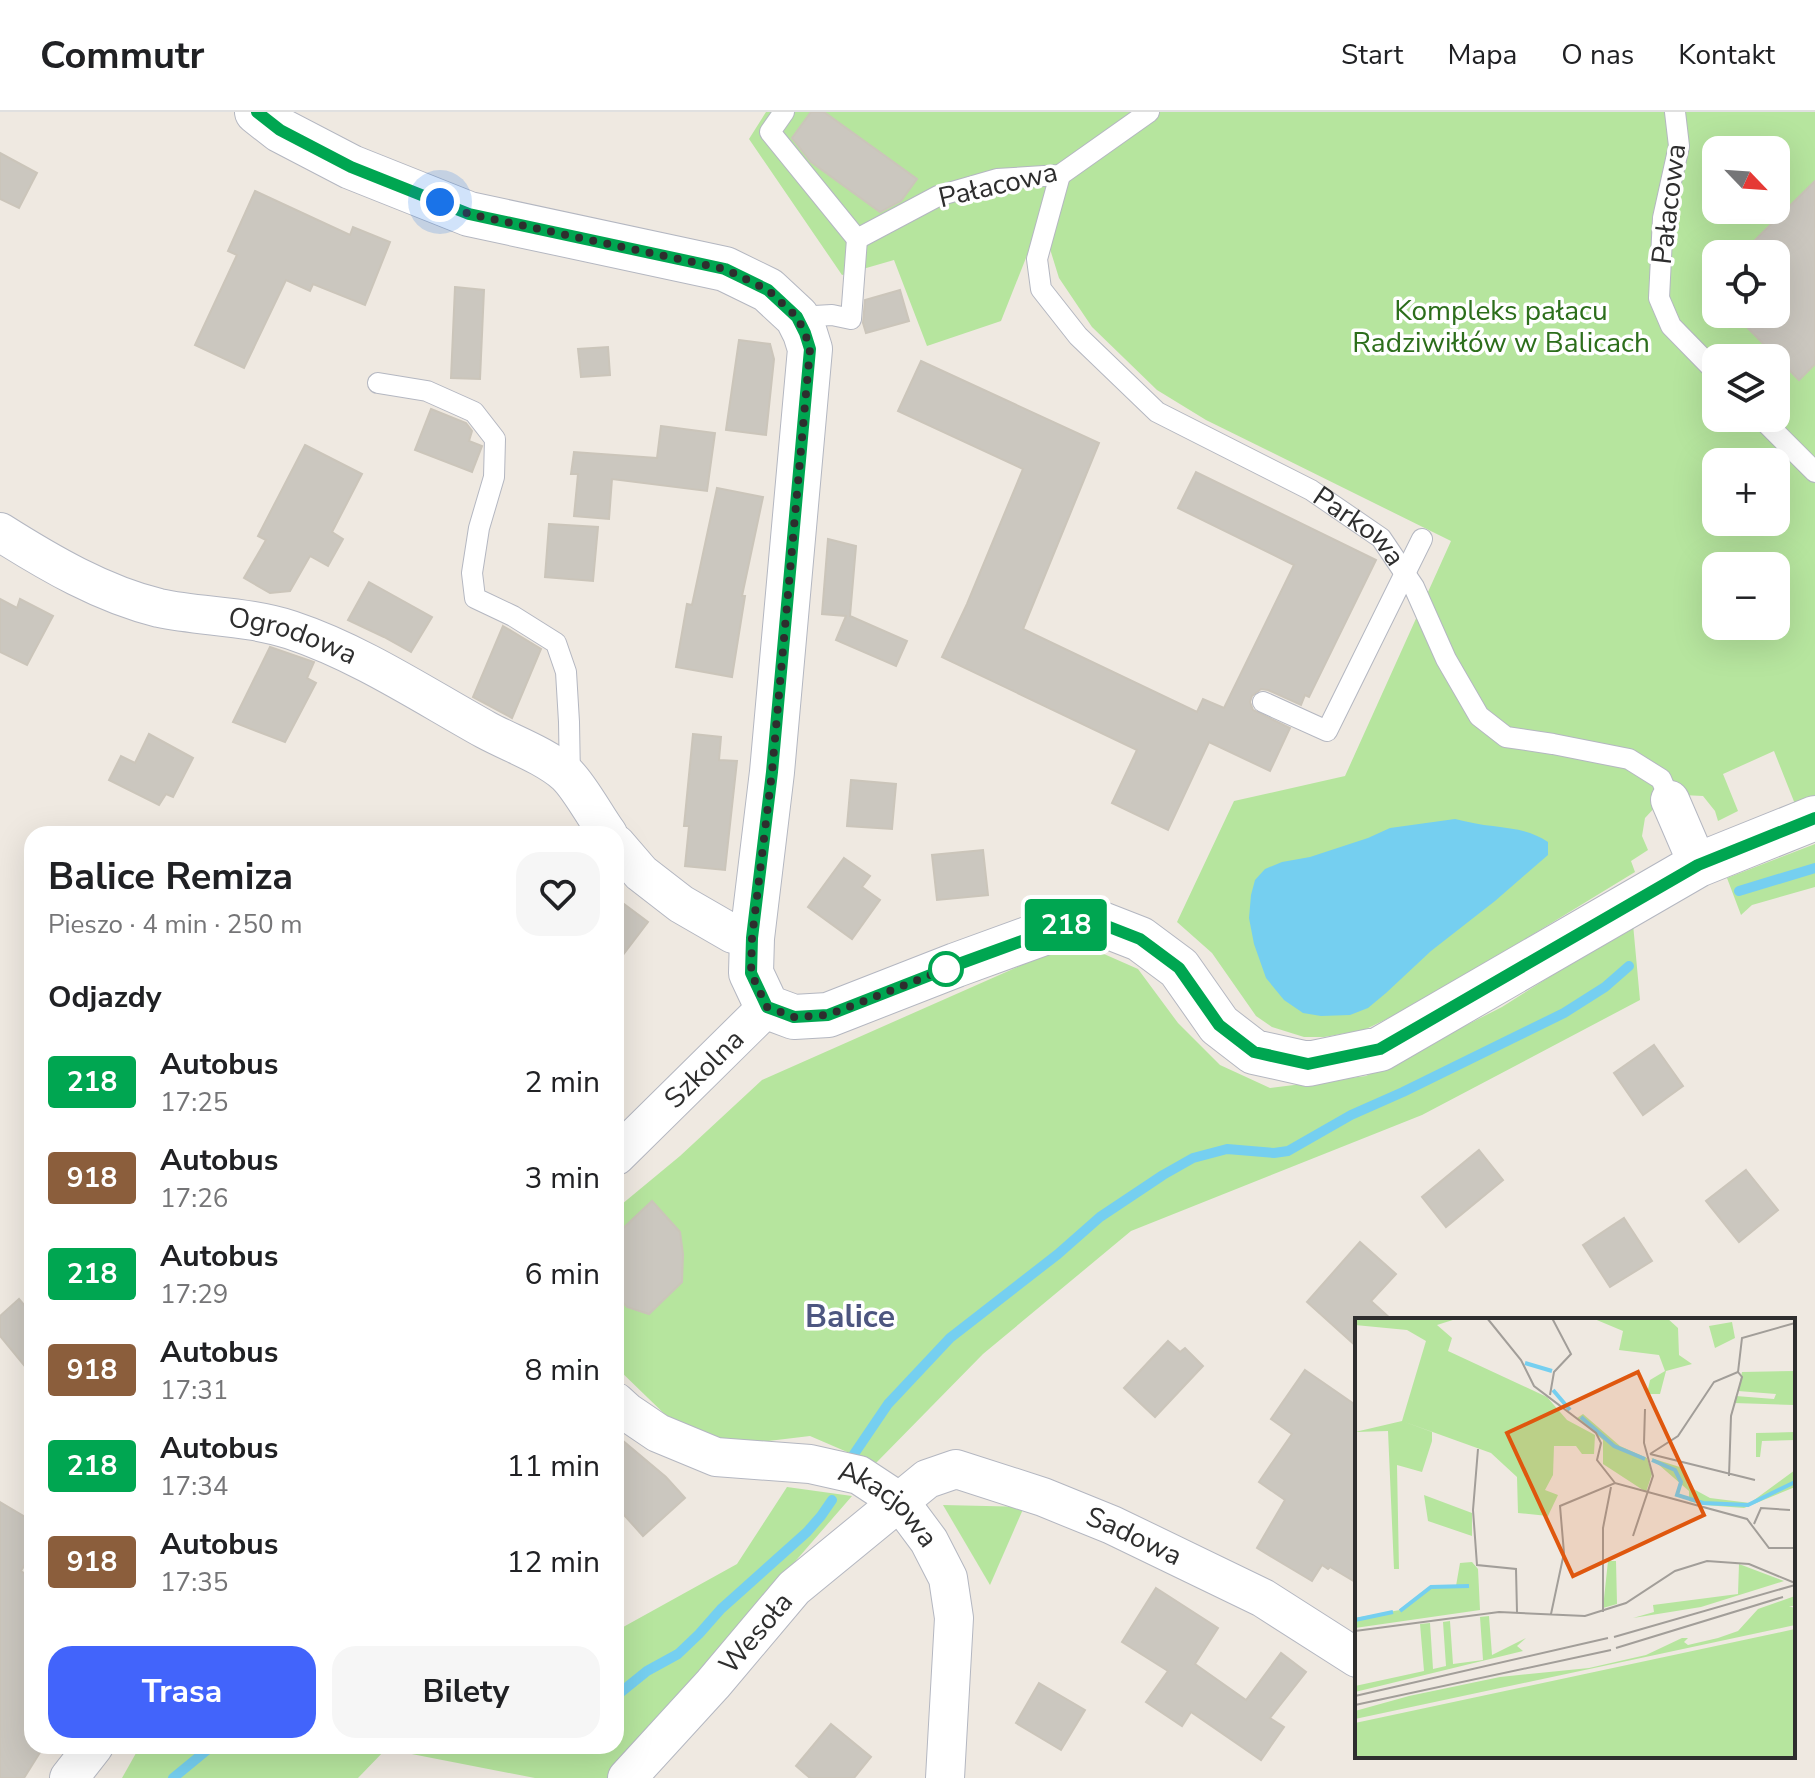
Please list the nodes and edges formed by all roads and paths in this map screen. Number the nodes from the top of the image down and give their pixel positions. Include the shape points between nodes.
1 (257, 112) edge
2 (784, 112) edge
3 (1149, 112) edge
4 (1675, 112) edge
5 (1060, 175) junction
6 (857, 239) junction
7 (797, 317) junction
8 (1702, 358) edge
9 (378, 383) dead end
10 (1775, 432) edge
11 (1815, 472) edge
12 (0, 532) edge
13 (1422, 539) dead end
14 (1405, 574) junction
15 (1263, 702) dead end
16 (570, 778) junction
17 (1670, 800) joint
18 (1815, 818) edge
19 (603, 826) edge
20 (624, 853) edge
21 (1698, 865) junction
22 (752, 938) junction
23 (767, 1007) junction
24 (624, 1148) edge
25 (624, 1409) edge
26 (900, 1502) junction
27 (1355, 1657) edge
28 (88, 1754) edge
29 (69, 1778) edge
30 (627, 1778) edge
31 (945, 1778) edge

1 - 7 street, Szkolna via 351,167 469,214 725,269 768,290
2 - 6 lane via 770,132
3 - 5 lane, Pałacowa
4 - 8 lane, Pałacowa via 1679,146 1663,218 1659,298 1671,326
5 - 6 lane, Pałacowa via 997,179 938,196
5 - 14 lane, Parkowa via 1037,259 1041,289 1078,336 1157,412 1311,490 1381,538
6 - 7 lane via 851,319
7 - 22 street, Szkolna via 810,349
9 - 16 lane via 427,391 474,412 495,439 494,477 472,573 475,598 556,643 566,672
10 - 11 lane
12 - 16 street, Ogrodowa via 72,575 156,607 290,629 357,658
13 - 14 lane
14 - 15 lane via 1327,731
14 - 17 lane, Parkowa via 1479,716 1506,737 1629,759 1661,779
16 - 19 street, Ogrodowa
17 - 21 street, Parkowa
18 - 21 street
20 - 22 street via 681,904 733,934
21 - 23 street via 1380,1049 1308,1064 1254,1052 1219,1025 1179,968 1140,939 1099,923 1066,925 828,1015 794,1017
22 - 23 street, Szkolna via 751,973
23 - 24 street, Szkolna
25 - 26 street, Akacjowa via 658,1433 716,1457 810,1464 859,1475
26 - 27 street, Sadowa via 927,1479 956,1469 1043,1497 1263,1598
26 - 30 street, Wesoła via 794,1588
26 - 31 street, Akacjowa via 948,1578 954,1618
28 - 29 street

